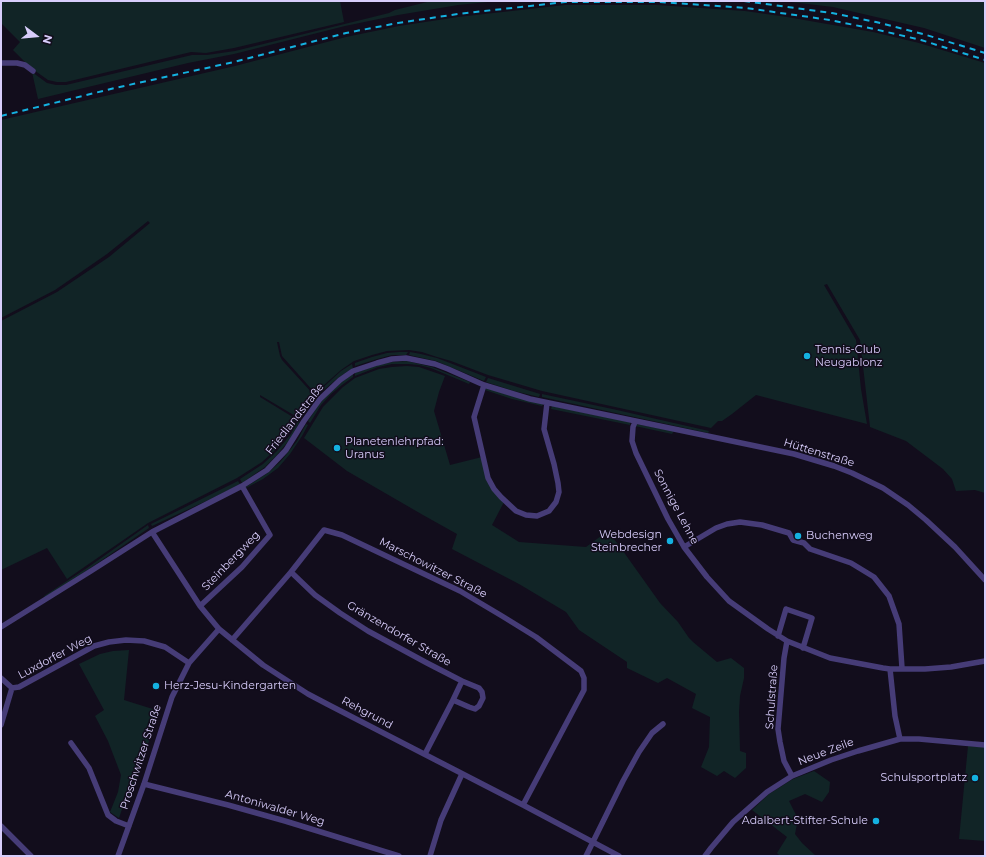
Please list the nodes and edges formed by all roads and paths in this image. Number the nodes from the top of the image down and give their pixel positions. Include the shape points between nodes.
1 (1, 63) edge
2 (33, 71) dead end
3 (484, 384) junction
4 (547, 403) junction
5 (635, 422) junction
6 (242, 486) junction
7 (152, 532) junction
8 (684, 547) junction
9 (291, 572) junction
10 (985, 580) edge
11 (200, 606) junction
12 (1, 627) edge
13 (219, 629) junction
14 (778, 636) junction
15 (232, 640) junction
16 (787, 641) junction
17 (803, 648) junction
18 (985, 661) edge
19 (189, 663) junction
20 (902, 668) junction
21 (890, 669) junction
22 (1, 678) edge
23 (462, 681) junction
24 (12, 688) junction
25 (453, 700) junction
26 (663, 724) dead end
27 (1, 725) edge
28 (900, 739) junction
29 (71, 742) dead end
30 (985, 745) edge
31 (425, 754) junction
32 (462, 774) junction
33 (792, 776) junction
34 (144, 784) junction
35 (523, 805) junction
36 (1, 826) edge
37 (129, 826) junction
38 (593, 842) junction
39 (31, 856) edge
40 (118, 856) edge
41 (399, 856) edge
42 (430, 856) edge
43 (586, 856) edge
44 (619, 856) edge
45 (706, 856) edge

1 - 2 street via 25,65
3 - 4 street, Friedlandstraße
3 - 4 street via 474,417 488,478 494,489 516,511 526,515 537,516 549,512 559,492 544,429
3 - 6 street, Friedlandstraße via 435,364 406,358 392,359 354,371 320,399 286,450 267,470
4 - 5 street, Friedlandstraße
5 - 8 street, Sonnige Lehne via 632,441 636,453
5 - 10 street, Hüttenstraße via 794,454 852,473 883,488 914,510
6 - 7 street, Friedlandstraße
6 - 11 street, Steinbergweg via 270,535 242,567
7 - 11 street, Rehgrund
7 - 12 street, Friedlandstraße
8 - 14 street, Sonnige Lehne via 729,601
8 - 20 street via 716,528 740,522 789,533 793,540 804,543 810,549 852,563 874,577 889,596 899,624
9 - 15 street, Marschowitzer Straße
9 - 23 street, Gränzendorfer Straße via 315,595 368,631
9 - 35 street, Marschowitzer Straße via 324,530 342,535 460,591 536,637 581,671 584,690
11 - 13 street, Rehgrund
13 - 15 street, Rehgrund
13 - 19 street, Proschwitzer Straße
14 - 16 street, Sonnige Lehne
14 - 17 street via 786,609 812,618
15 - 31 street, Rehgrund via 263,665 308,694
16 - 17 street, Sonnige Lehne
16 - 33 street, Schulstraße via 778,729 784,761
17 - 21 street, Sonnige Lehne via 830,658
18 - 20 street, Sonnige Lehne via 925,669
19 - 24 street, Luxdorfer Weg via 165,647 144,641 109,642 94,646 19,687
19 - 34 street, Proschwitzer Straße via 172,697
20 - 21 street, Sonnige Lehne
21 - 28 street
22 - 24 street, Luxdorfer Weg
23 - 25 street
23 - 25 street, Gränzendorfer Straße via 479,688 483,698 475,709
24 - 27 street
25 - 31 street
26 - 38 street via 652,733 640,752
28 - 30 street, Neue Zeile
28 - 33 street, Neue Zeile via 839,756
29 - 37 street via 89,768 108,815
31 - 32 street, Rehgrund
32 - 35 street, Rehgrund
32 - 42 street via 440,820
33 - 45 street, Neue Zeile via 767,792 734,822
34 - 37 street, Proschwitzer Straße
34 - 41 street, Antoniwalder Weg via 285,821
35 - 38 street, Rehgrund
36 - 39 street
37 - 40 street, Proschwitzer Straße
38 - 43 street
38 - 44 street, Rehgrund

